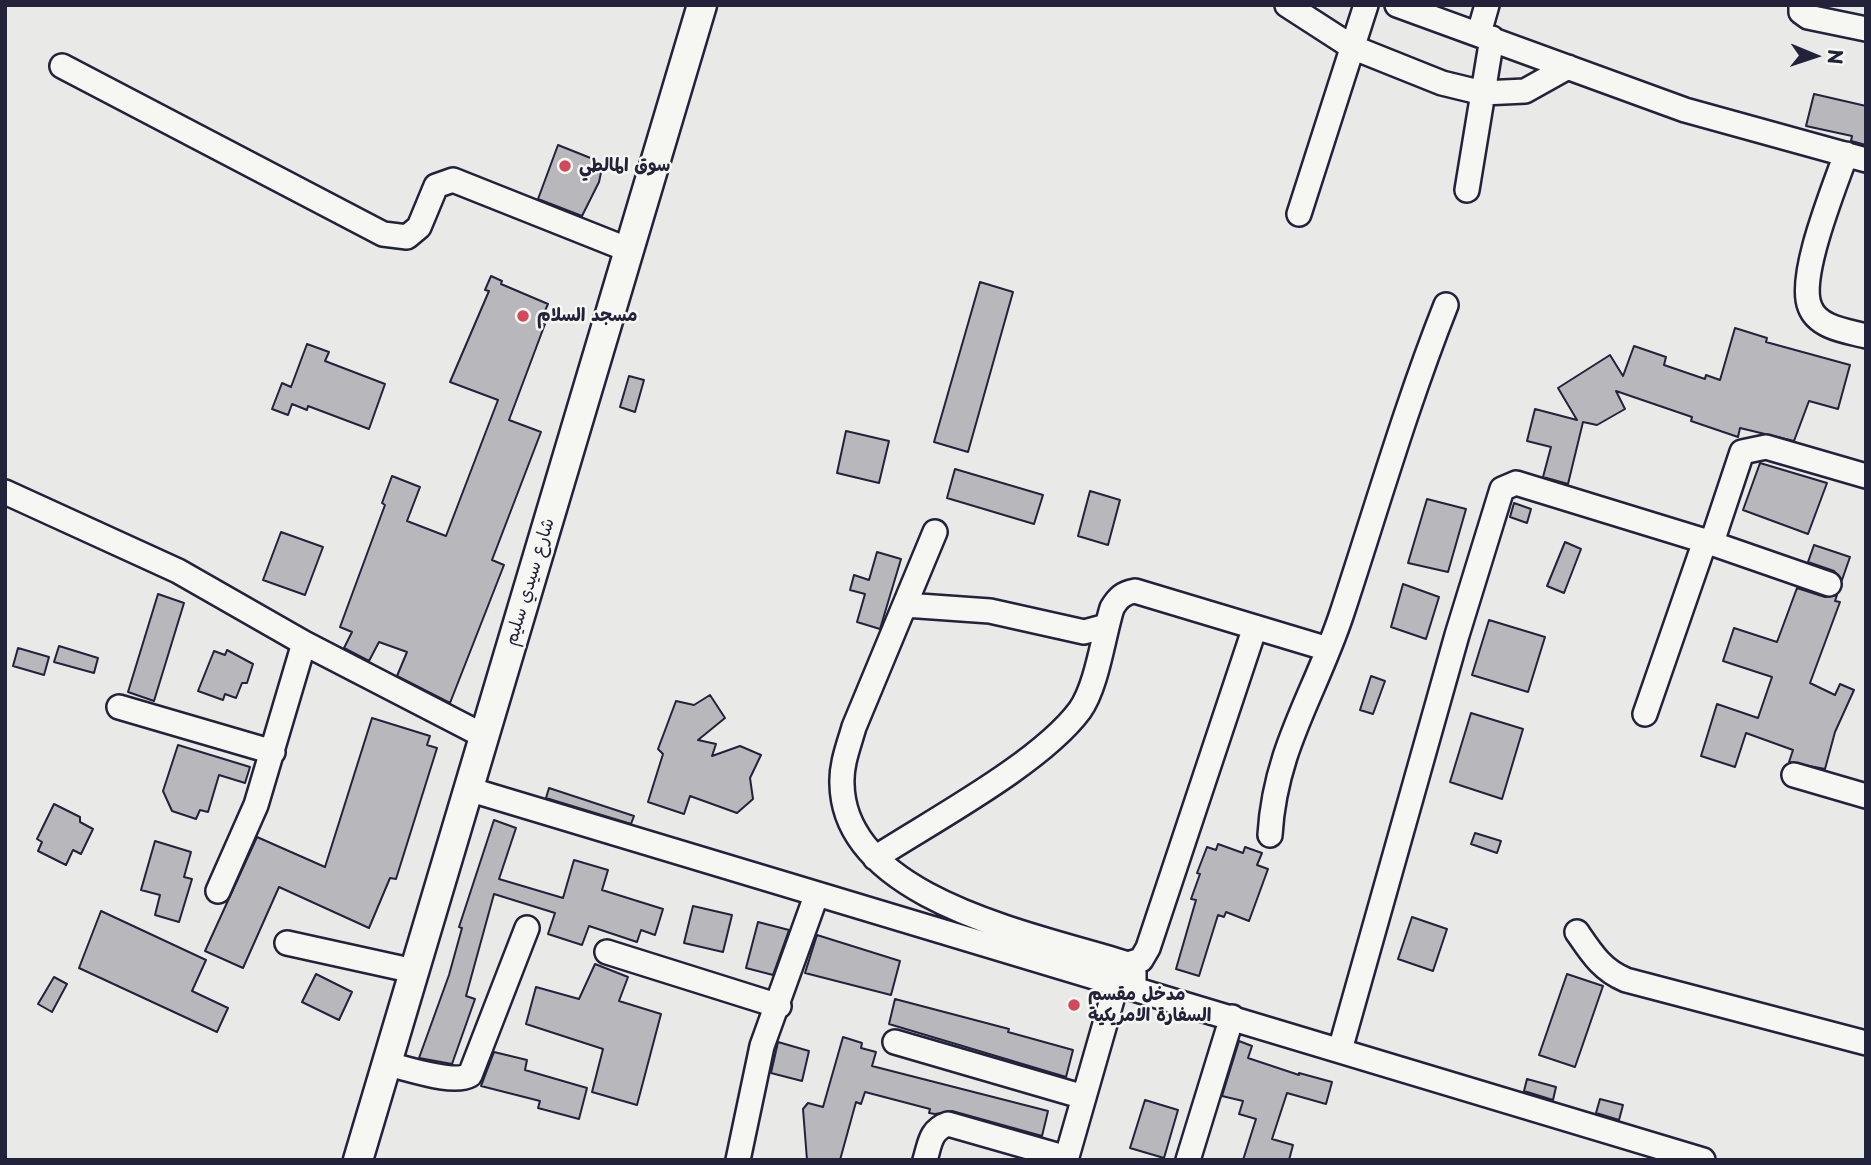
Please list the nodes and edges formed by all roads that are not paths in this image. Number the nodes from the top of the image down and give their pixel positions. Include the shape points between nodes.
1 (702, 5) edge
2 (1287, 5) edge
3 (1366, 5) edge
4 (1397, 5) edge
5 (1487, 5) edge
6 (1801, 5) edge
7 (1866, 29) edge
8 (1485, 36) junction
9 (1352, 47) junction
10 (62, 66) dead end
11 (1568, 67) junction
12 (1483, 93) junction
13 (1856, 157) edge
14 (1466, 190) dead end
15 (1299, 214) dead end
16 (629, 250) junction
17 (1446, 305) dead end
18 (1866, 337) edge
19 (1866, 476) edge
20 (5, 492) edge
21 (935, 532) dead end
22 (1705, 541) junction
23 (1829, 584) dead end
24 (905, 605) junction
25 (1106, 626) junction
26 (1255, 627) junction
27 (304, 643) junction
28 (1328, 649) junction
29 (120, 708) dead end
30 (1645, 714) dead end
31 (484, 736) junction
32 (273, 752) junction
33 (1794, 775) dead end
34 (468, 789) junction
35 (1866, 796) edge
36 (1270, 835) dead end
37 (875, 858) junction
38 (218, 891) dead end
39 (816, 896) junction
40 (527, 928) dead end
41 (1577, 932) dead end
42 (287, 943) dead end
43 (607, 952) dead end
44 (414, 971) junction
45 (1127, 978) junction
46 (779, 1006) junction
47 (1232, 1017) junction
48 (895, 1042) dead end
49 (1866, 1043) edge
50 (1340, 1050) junction
51 (387, 1064) junction
52 (1084, 1097) junction
53 (1066, 1159) edge
54 (358, 1160) edge
55 (738, 1160) edge
56 (925, 1160) edge
57 (1188, 1160) edge
58 (1703, 1160) edge

1 - 16 main road, شارع سيدي سليم
2 - 9 street
3 - 9 street
4 - 8 street
5 - 8 street
6 - 7 street via 1801,12 1808,17
8 - 11 street
8 - 12 street
9 - 12 street via 1442,83
9 - 15 street
10 - 16 street via 383,234 407,237 419,227 436,186 453,180
11 - 12 street via 1525,91
11 - 13 street via 1685,110
12 - 14 street
13 - 18 street via 1820,230 1805,288 1810,309 1827,326
16 - 31 main road, شارع سيدي سليم
17 - 28 street
19 - 22 street via 1766,447 1742,452 1714,536
20 - 27 street via 178,571
21 - 24 street
22 - 23 street
22 - 30 street
22 - 50 street via 1516,483 1502,489
24 - 25 street via 990,611 1084,632
24 - 37 street via 854,727 842,776 852,828
25 - 26 street via 1118,598 1135,591
25 - 37 street via 1080,710 1015,768
26 - 28 street
26 - 45 street via 1148,948
27 - 31 street
27 - 32 street
28 - 36 street via 1283,755
29 - 32 street
31 - 34 main road, شارع سيدي سليم
32 - 38 street via 256,805
33 - 35 street
34 - 39 street
34 - 44 main road, شارع سيدي سليم
37 - 45 street via 895,875 982,920
39 - 45 street
39 - 46 street
40 - 51 street via 470,1075 457,1079
41 - 49 street via 1600,965 1626,980
42 - 44 street
43 - 46 street
44 - 51 main road, شارع سيدي سليم
45 - 47 street
45 - 52 street
46 - 55 street via 762,1046
47 - 50 street
47 - 57 street
48 - 52 street
50 - 58 street
51 - 54 main road, شارع سيدي سليم
52 - 53 street
53 - 56 street via 948,1125 932,1136

